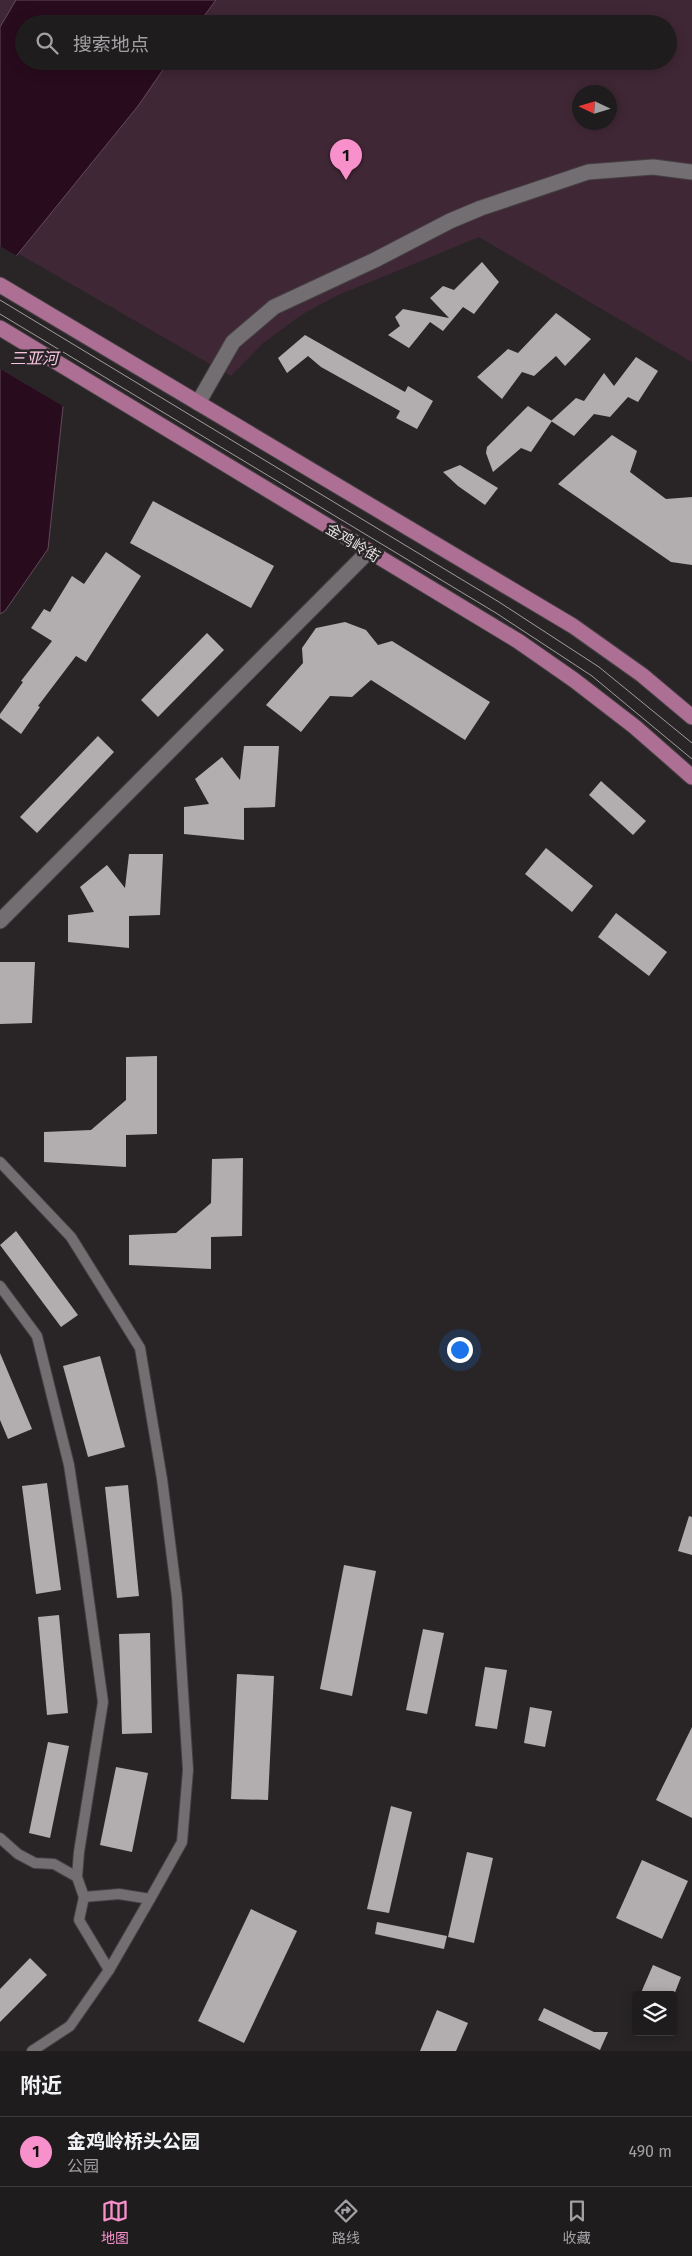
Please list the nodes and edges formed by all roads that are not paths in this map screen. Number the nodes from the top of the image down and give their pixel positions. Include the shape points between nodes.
1 (692, 172) edge
2 (0, 285) edge
3 (0, 328) edge
4 (198, 403) junction
5 (368, 552) junction
6 (692, 718) edge
7 (692, 777) edge
8 (0, 921) edge
9 (0, 1162) edge
10 (0, 1286) edge
11 (0, 1838) edge
12 (77, 1878) junction
13 (84, 1897) junction
14 (150, 1899) junction
15 (109, 1970) junction
16 (32, 2051) edge

1 - 4 street via 653,167 588,172 450,221 274,307 233,342
2 - 4 main road
3 - 5 main road, 金鸡岭街
4 - 6 main road via 573,626 642,675
5 - 7 main road, 金鸡岭街 via 518,641 566,674 635,727
5 - 8 street
9 - 14 lane via 71,1237 140,1348 162,1479 177,1597 188,1770 182,1842
10 - 12 lane via 37,1336 67,1456 103,1702
11 - 12 lane via 18,1854 35,1863 54,1864
12 - 13 lane
13 - 14 lane via 119,1894
13 - 15 lane via 79,1920
14 - 15 lane
15 - 16 lane via 70,2026

